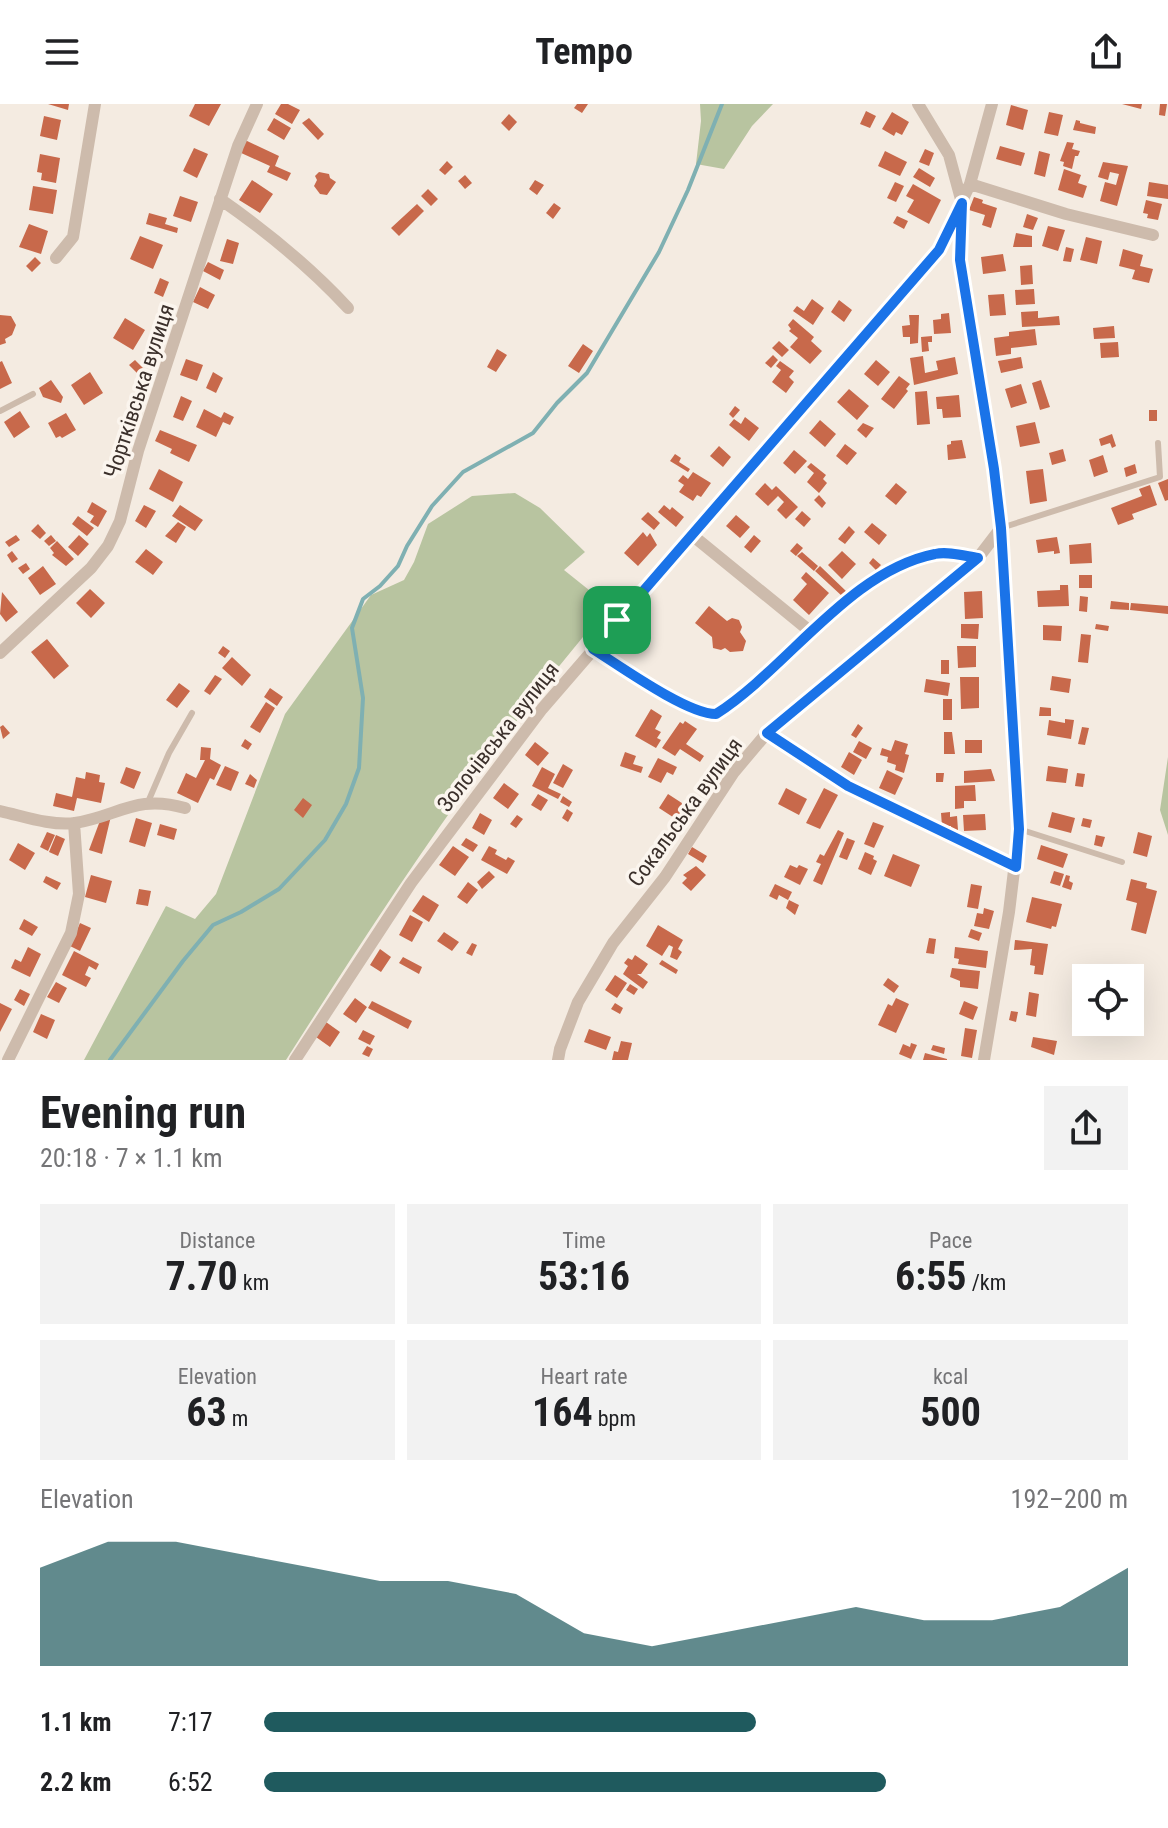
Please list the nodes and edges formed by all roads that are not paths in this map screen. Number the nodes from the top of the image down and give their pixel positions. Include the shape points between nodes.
1 (95, 104) edge
2 (257, 104) edge
3 (918, 104) edge
4 (992, 104) edge
5 (970, 184) junction
6 (220, 199) junction
7 (962, 203) junction
8 (1153, 235) dead end
9 (56, 258) dead end
10 (348, 308) dead end
11 (33, 394) dead end
12 (0, 411) edge
13 (1158, 443) dead end
14 (1001, 528) junction
15 (692, 535) junction
16 (978, 558) junction
17 (811, 632) junction
18 (593, 649) junction
19 (0, 653) edge
20 (192, 713) dead end
21 (767, 733) junction
22 (148, 802) junction
23 (185, 808) dead end
24 (0, 811) edge
25 (74, 823) junction
26 (1019, 829) junction
27 (1122, 862) dead end
28 (1016, 867) junction
29 (8, 1060) edge
30 (295, 1060) edge
31 (558, 1060) edge
32 (984, 1060) edge

1 - 9 street via 73,237
2 - 6 street, Чортківська вулиця
3 - 7 street via 949,155
4 - 5 street, Золочівська вулиця
5 - 7 street, Золочівська вулиця
5 - 8 street
6 - 10 street via 263,229
6 - 19 street, Чортківська вулиця via 108,546
7 - 14 street via 960,260
7 - 15 street, Золочівська вулиця via 939,250
11 - 12 lane
13 - 14 lane via 1160,477
14 - 16 street, Сокальська вулиця
14 - 26 street
15 - 17 street
15 - 18 street, Золочівська вулиця
16 - 17 street via 938,553 899,564
16 - 21 street, Сокальська вулиця
17 - 18 street via 711,714 650,685
18 - 30 street, Золочівська вулиця via 411,883
20 - 22 lane
21 - 28 street via 848,786
21 - 31 street, Сокальська вулиця via 613,943 578,1002
22 - 23 street
22 - 25 street
24 - 25 street
25 - 29 street via 79,894 71,933
26 - 27 lane
26 - 28 street
28 - 32 street

